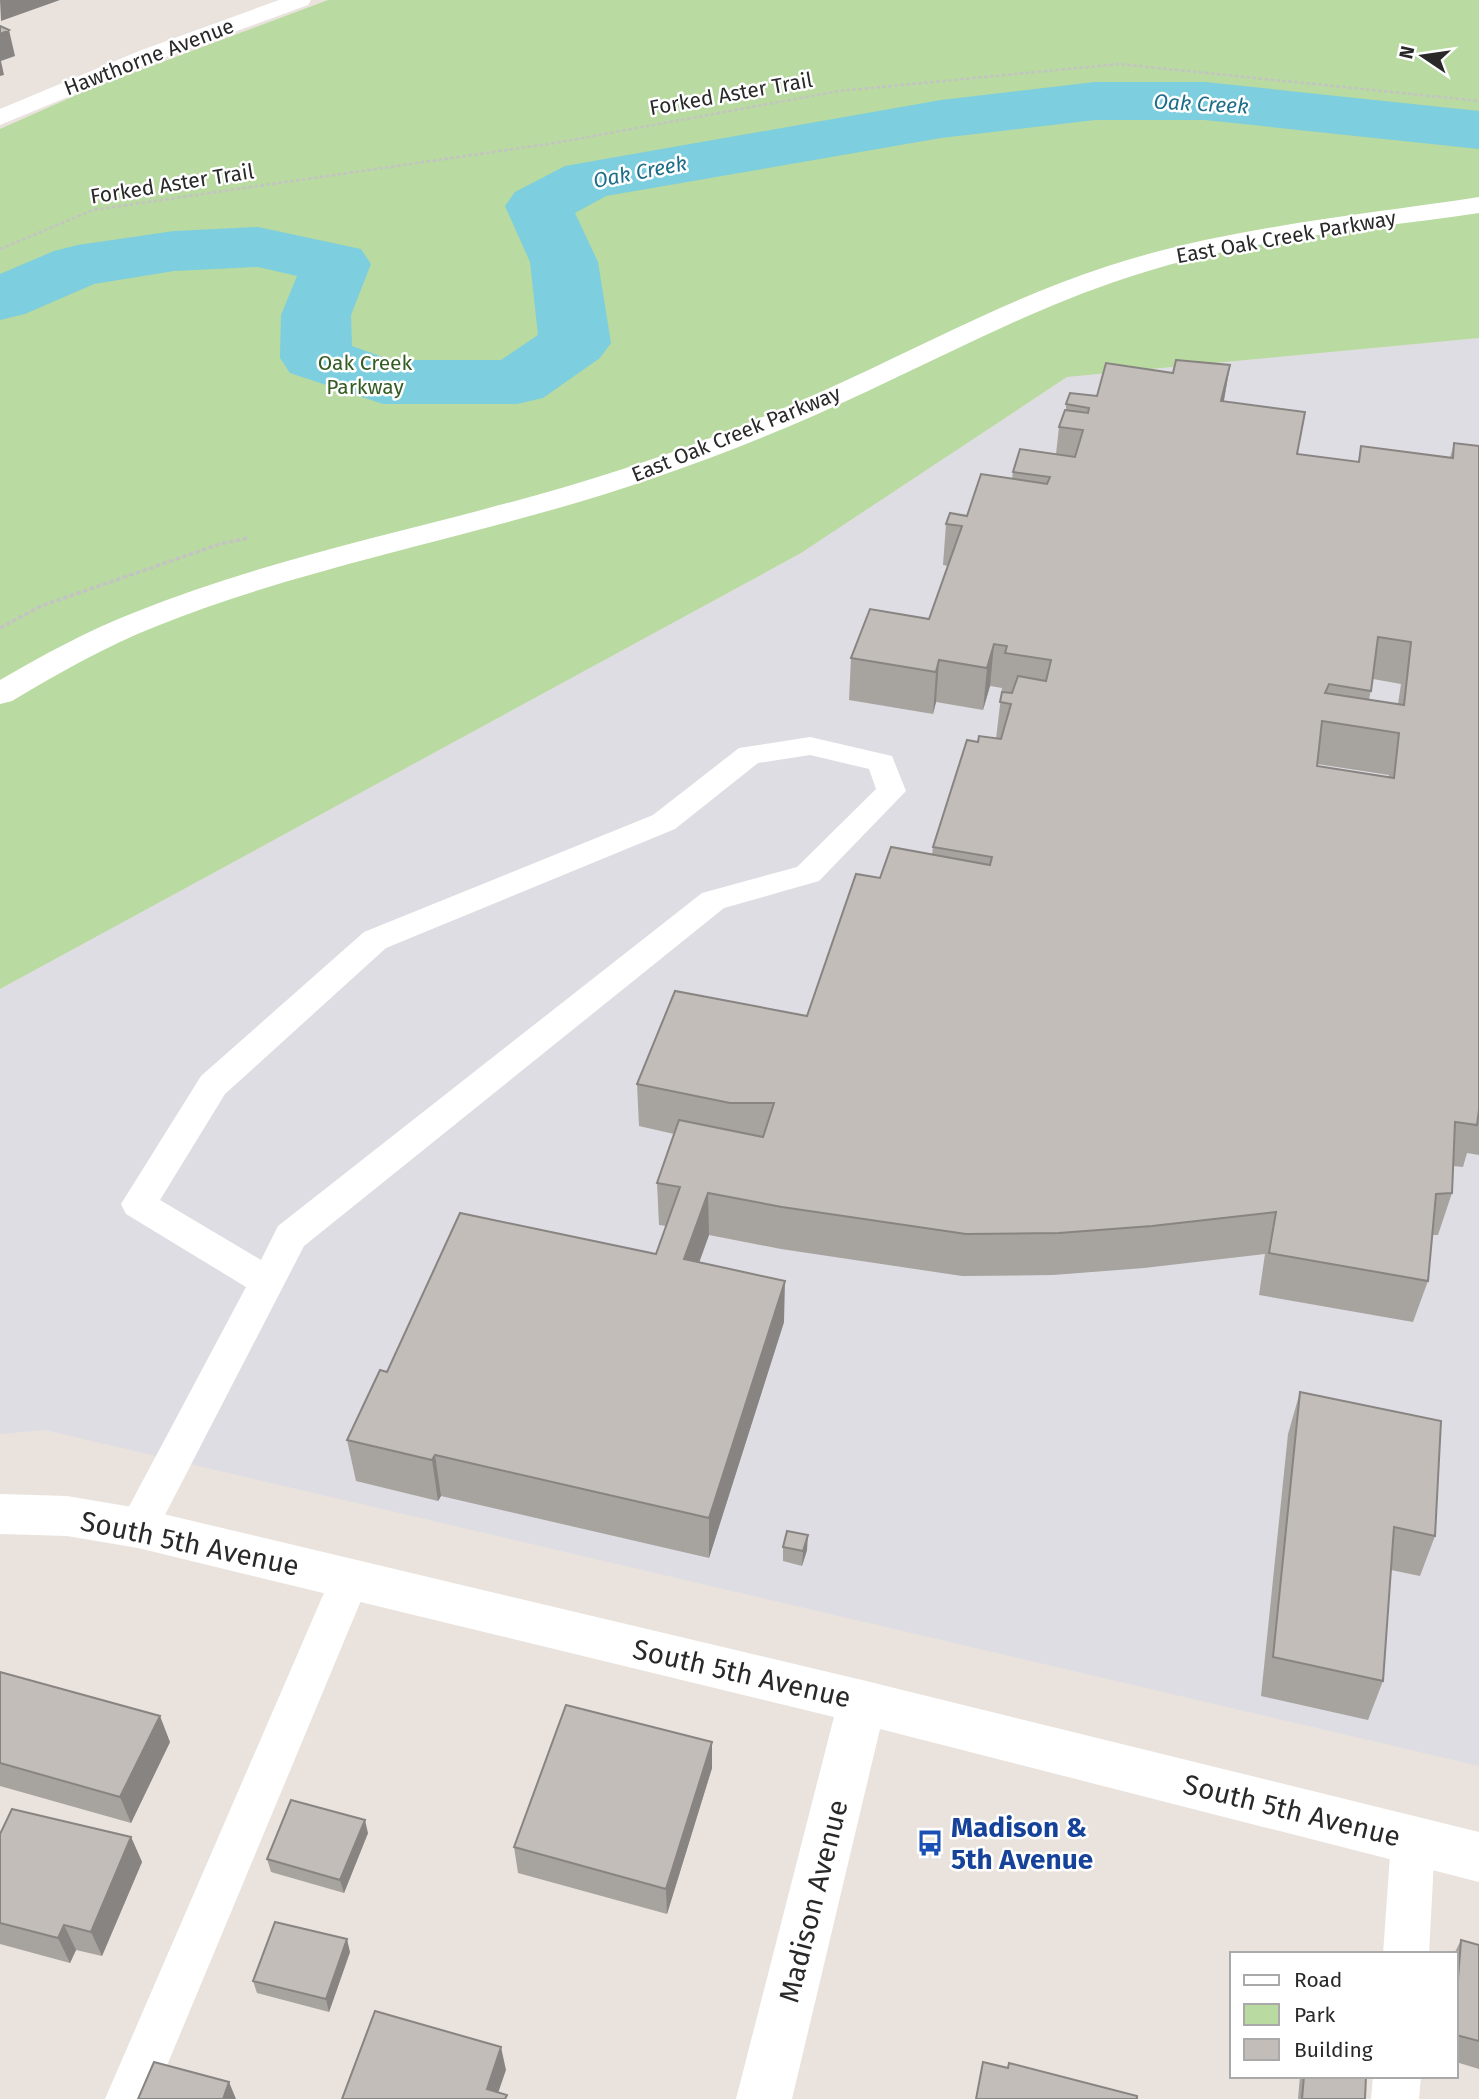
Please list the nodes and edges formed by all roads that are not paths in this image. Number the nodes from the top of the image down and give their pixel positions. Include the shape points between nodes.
1 (300, 0) edge
2 (0, 118) edge
3 (1479, 205) edge
4 (0, 694) edge
5 (265, 1280) junction
6 (0, 1514) edge
7 (138, 1528) junction
8 (349, 1579) junction
9 (862, 1702) junction
10 (1413, 1841) junction
11 (1479, 1857) edge
12 (1406, 1952) edge
13 (1397, 2078) edge
14 (129, 2099) edge
15 (764, 2099) edge
16 (1395, 2099) edge

1 - 2 street, Hawthorne Avenue
3 - 4 street, East Oak Creek Parkway via 1236,242 1121,270 1070,288 851,388 680,459 568,498 206,595 79,648
5 - 5 lane via 290,1236 713,900 808,874 891,791 882,763 810,746 749,755 664,822 375,940 213,1085 138,1204
5 - 7 lane
6 - 7 street, South 5th Avenue via 67,1516
7 - 8 street, South 5th Avenue
8 - 9 street, South 5th Avenue
8 - 14 lane
9 - 10 street, South 5th Avenue
9 - 15 street, Madison Avenue
10 - 11 street, South 5th Avenue
10 - 12 lane
13 - 16 lane

